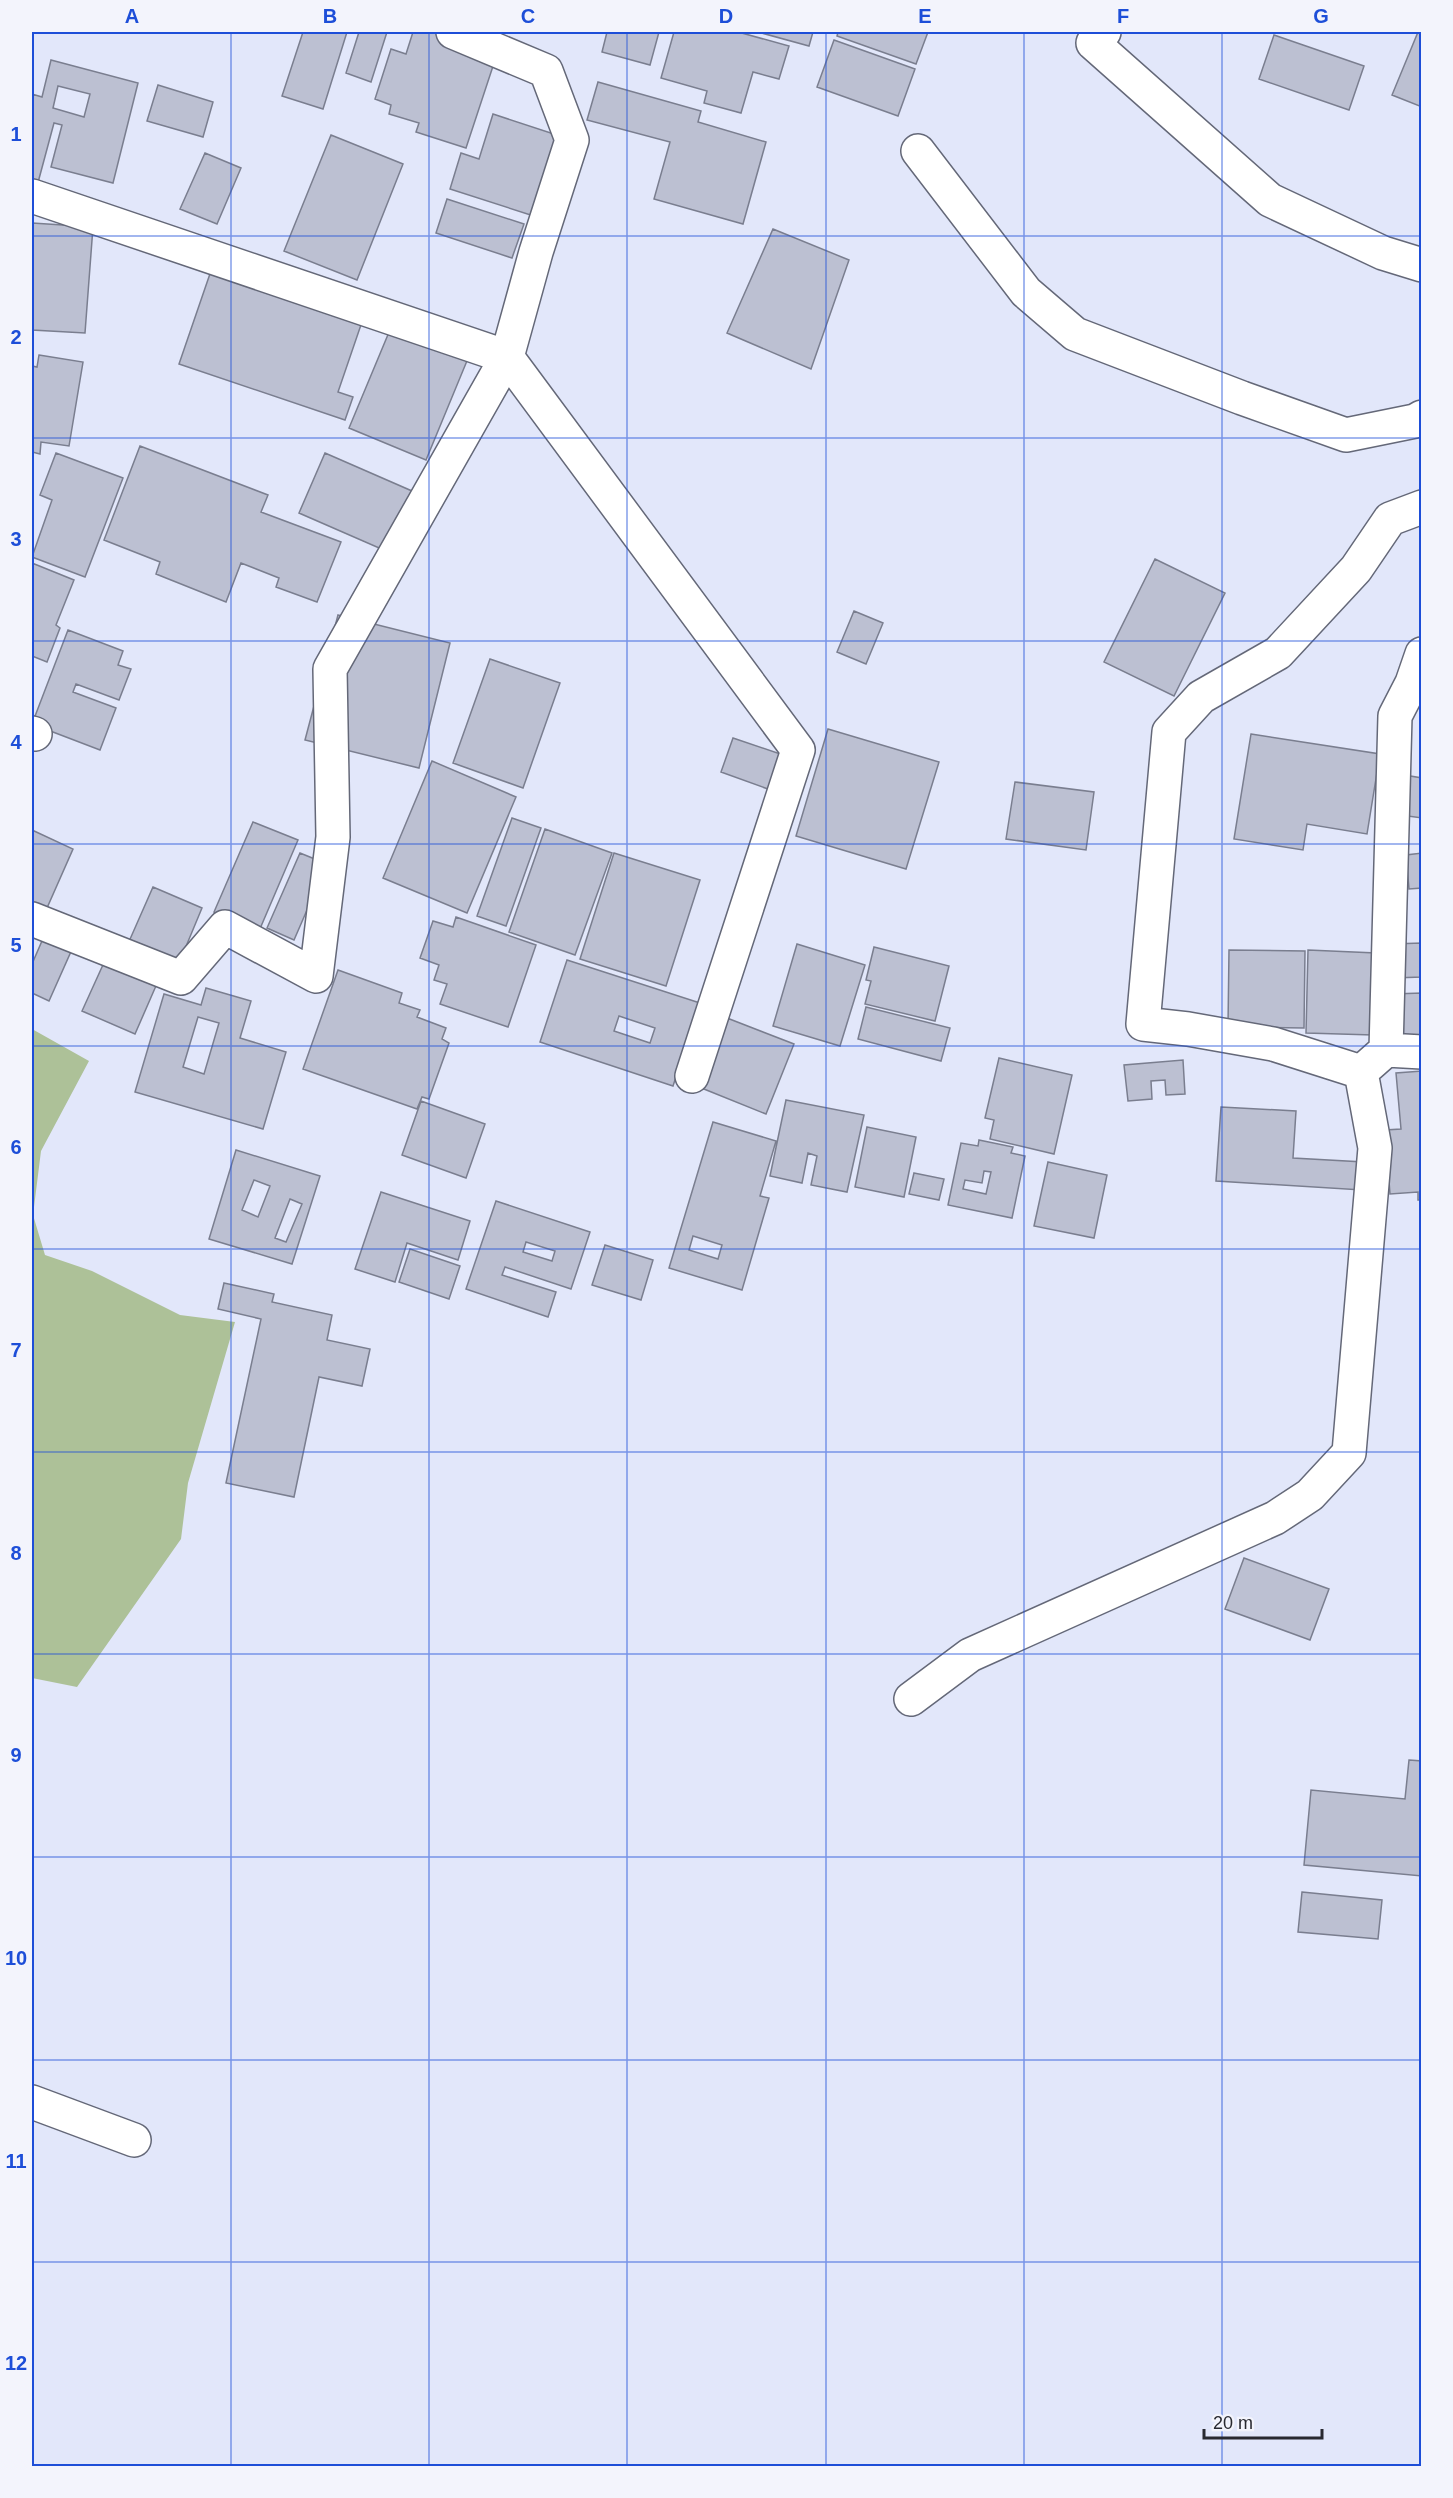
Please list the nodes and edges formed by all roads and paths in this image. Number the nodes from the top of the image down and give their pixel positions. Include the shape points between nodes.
1 (453, 32) edge
2 (1104, 32) edge
3 (918, 151) dead end
4 (32, 196) edge
5 (1422, 265) edge
6 (507, 357) junction
7 (1422, 417) edge
8 (1422, 507) edge
9 (1422, 654) edge
10 (32, 919) edge
11 (1386, 1050) junction
12 (1422, 1052) edge
13 (1361, 1072) junction
14 (692, 1076) dead end
15 (911, 1699) dead end
16 (32, 2102) edge
17 (134, 2140) dead end

1 - 6 street via 546,71 572,140
2 - 5 street via 1093,44 1270,200 1383,253
3 - 7 street via 1026,292 1075,334 1346,435 1415,422
4 - 6 street
6 - 10 street via 330,669 333,837 316,976 225,927 181,978
6 - 14 street via 798,750
8 - 13 street via 1390,519 1356,569 1278,653 1201,697 1169,732 1143,1024 1273,1044
9 - 11 street via 1395,716
11 - 12 street
11 - 13 street
13 - 15 street via 1375,1148 1349,1453 1310,1495 1275,1518 970,1655
16 - 17 street

